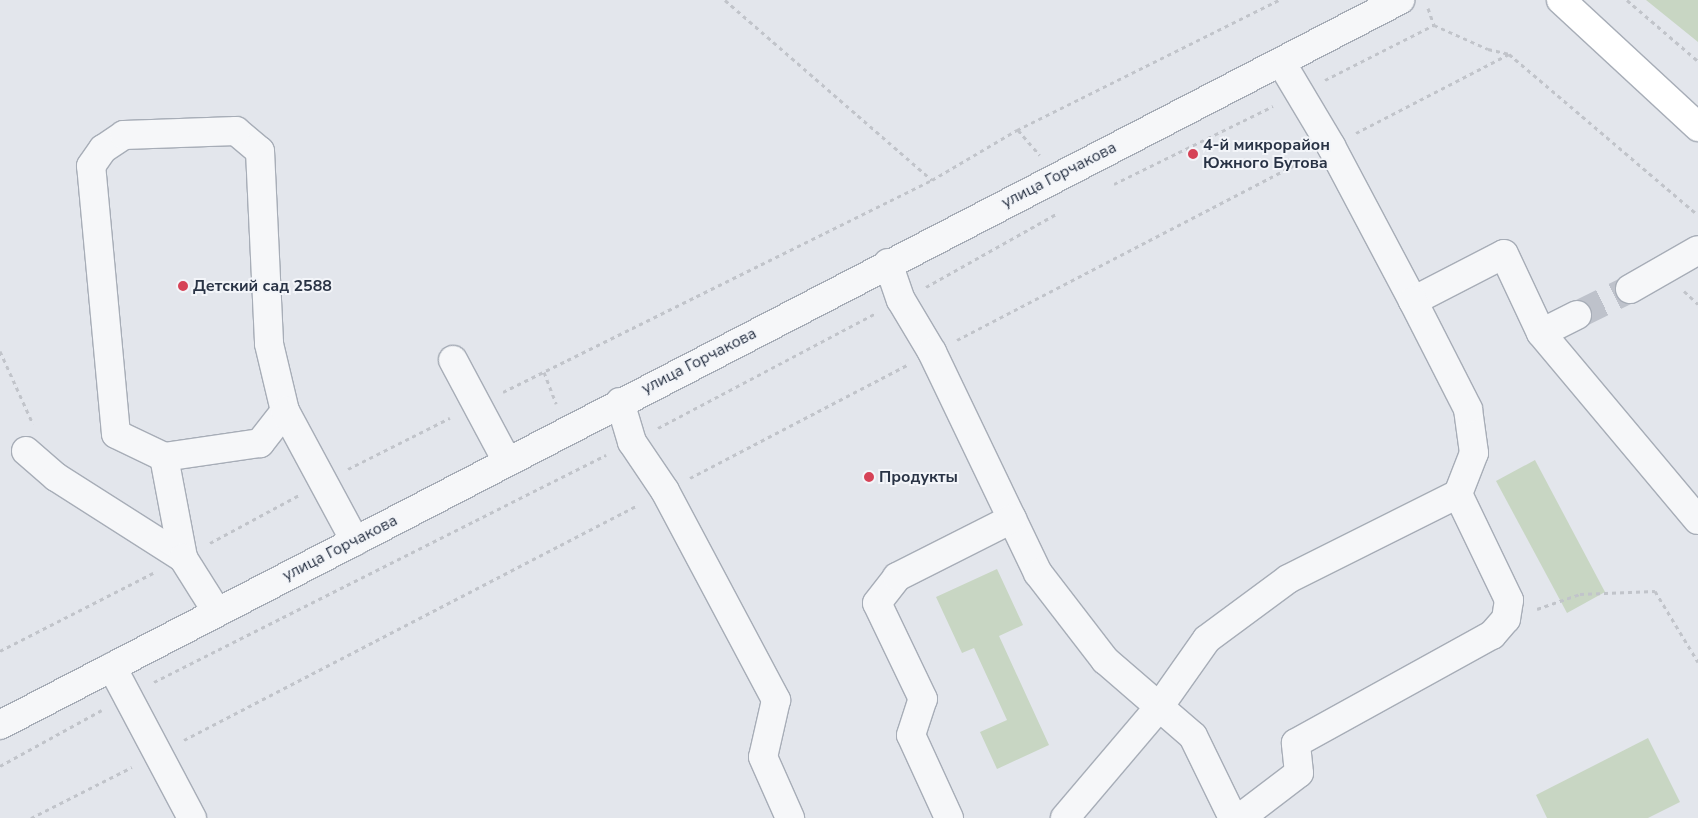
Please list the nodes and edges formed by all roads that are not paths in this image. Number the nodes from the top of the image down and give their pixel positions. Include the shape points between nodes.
1 (1400, 0) edge
2 (1561, 0) edge
3 (1281, 62) junction
4 (1698, 127) edge
5 (1698, 250) edge
6 (888, 263) junction
7 (1630, 289) tunnel mouth
8 (1413, 301) junction
9 (1577, 315) tunnel mouth
10 (1541, 333) junction
11 (453, 360) dead end
12 (620, 402) junction
13 (285, 411) junction
14 (26, 451) road end
15 (164, 457) junction
16 (507, 461) junction
17 (1458, 494) junction
18 (1012, 519) junction
19 (1698, 520) edge
20 (354, 541) junction
21 (183, 558) junction
22 (217, 612) junction
23 (112, 667) junction
24 (1159, 707) junction
25 (0, 725) edge
26 (192, 818) edge
27 (790, 818) edge
28 (949, 818) edge
29 (1065, 818) edge
30 (1233, 818) edge
31 (1240, 818) edge

1 - 3 street, улица Горчакова
2 - 4 main road
3 - 6 street, улица Горчакова
3 - 8 street via 1331,146
5 - 7 street
6 - 12 street, улица Горчакова
6 - 18 street via 901,300 932,352
8 - 10 street via 1504,254
8 - 17 street via 1468,409 1474,453
9 - 10 street
10 - 19 street
11 - 16 street
12 - 16 street, улица Горчакова
12 - 27 street via 632,442 665,491 776,700 763,757
13 - 15 street via 260,442
13 - 15 street via 269,344 260,151 236,131 124,135 103,149 91,166 116,434
13 - 20 street
14 - 21 street via 56,476
15 - 21 street
16 - 20 street, улица Горчакова
17 - 24 street via 1288,579 1207,639
17 - 31 street via 1509,600 1506,620 1492,635 1296,743 1300,773
18 - 24 street via 1038,573 1105,660
18 - 28 street via 897,577 878,603 922,700 911,735
20 - 22 street, улица Горчакова
21 - 22 street
22 - 23 street, улица Горчакова
23 - 25 street, улица Горчакова
23 - 26 street
24 - 29 street
24 - 30 street via 1193,736

